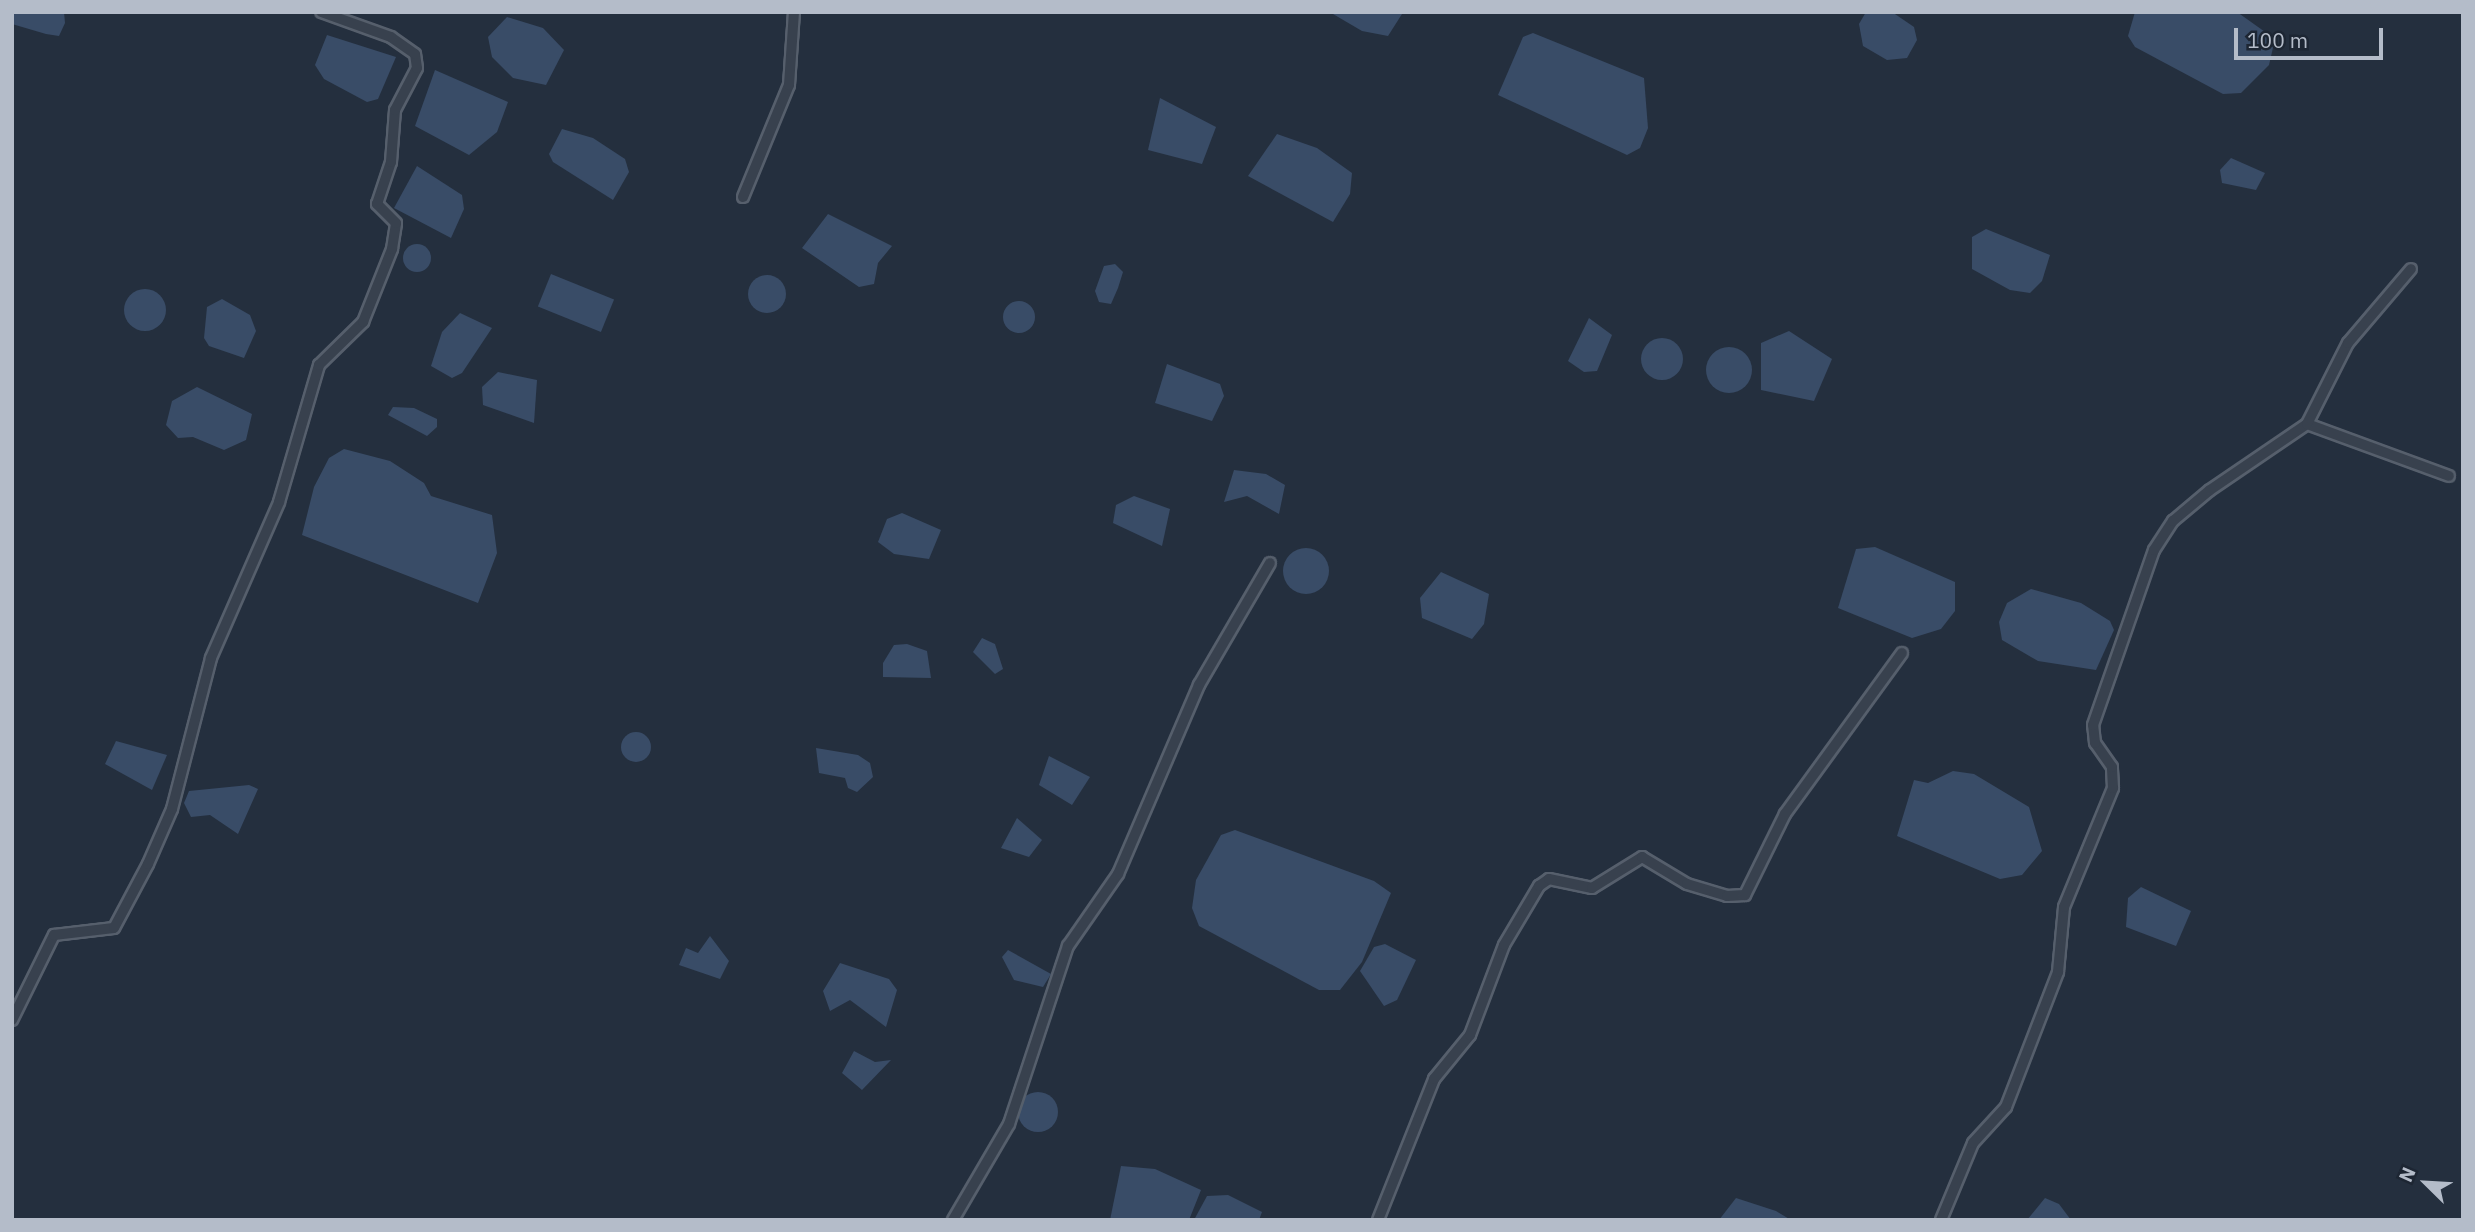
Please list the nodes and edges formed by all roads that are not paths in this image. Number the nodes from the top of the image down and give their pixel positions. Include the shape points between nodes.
1 (321, 12) edge
2 (794, 12) edge
3 (743, 197) dead end
4 (2411, 269) dead end
5 (2307, 424) junction
6 (2449, 476) dead end
7 (1270, 563) dead end
8 (1902, 653) dead end
9 (12, 1020) edge
10 (953, 1220) edge
11 (1378, 1220) edge
12 (1941, 1220) edge

1 - 9 street via 391,37 415,54 417,68 395,110 391,162 377,204 396,223 392,249 363,322 319,365 279,502 212,658 172,809 148,864 114,928 82,927 54,935
2 - 3 street via 789,85
4 - 5 street via 2348,343
5 - 6 street
5 - 12 street via 2200,498 2173,521 2154,550 2093,724 2095,743 2112,767 2113,788 2064,907 2057,972 2006,1107 1973,1143
7 - 10 street via 1199,685 1118,874 1068,946 1009,1124
8 - 11 street via 1785,814 1745,895 1727,897 1687,884 1642,858 1592,888 1549,879 1539,886 1504,945 1470,1035 1423,1101

